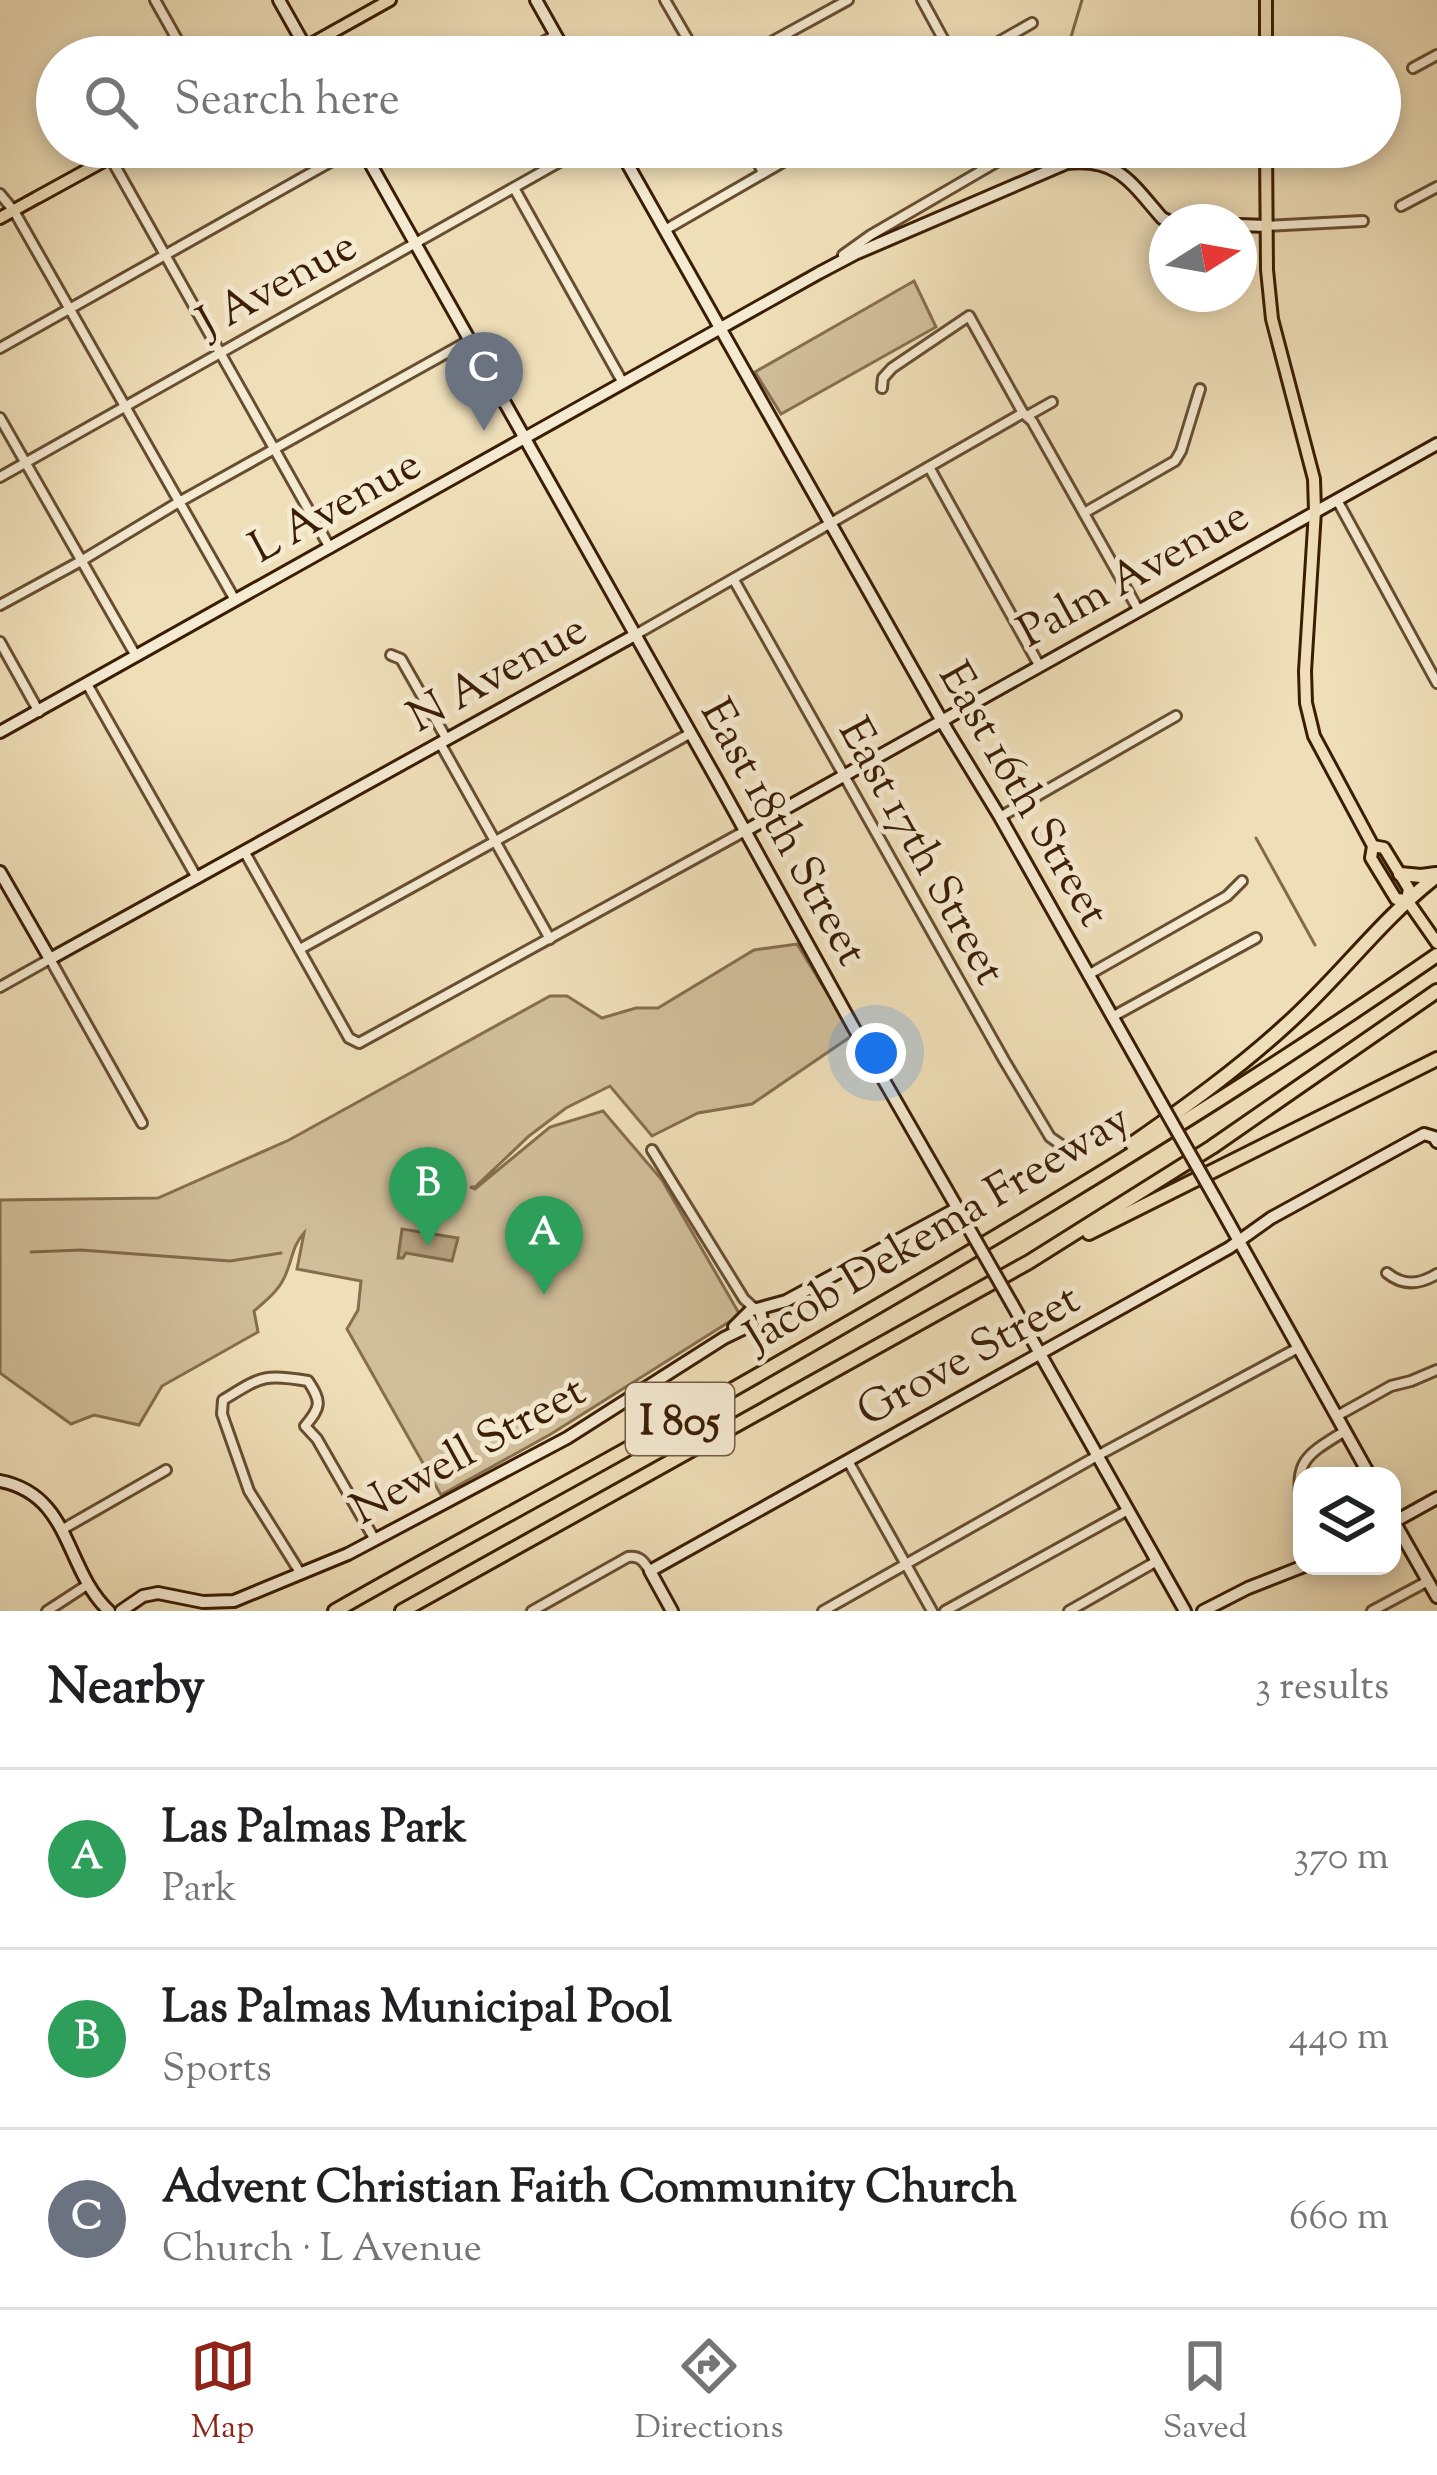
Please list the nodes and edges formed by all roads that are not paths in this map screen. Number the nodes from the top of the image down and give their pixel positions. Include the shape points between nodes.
1 (279, 0) edge
2 (390, 0) edge
3 (536, 0) edge
4 (665, 0) edge
5 (848, 0) edge
6 (922, 0) edge
7 (1266, 0) edge
8 (158, 1) edge
9 (1032, 23) dead end
10 (556, 35) edge
11 (176, 36) edge
12 (300, 36) edge
13 (334, 36) edge
14 (686, 36) edge
15 (782, 36) edge
16 (942, 36) edge
17 (1009, 36) edge
18 (1266, 36) edge
19 (1437, 55) edge
20 (1413, 68) dead end
21 (90, 168) edge
22 (116, 168) edge
23 (321, 168) edge
24 (372, 168) edge
25 (549, 168) edge
26 (630, 168) edge
27 (761, 168) edge
28 (770, 168) edge
29 (987, 168) edge
30 (1055, 168) edge
31 (1110, 168) edge
32 (1267, 168) edge
33 (763, 172) junction
34 (514, 188) junction
35 (1437, 188) edge
36 (0, 194) edge
37 (1150, 204) edge
38 (1401, 206) dead end
39 (14, 211) junction
40 (0, 218) edge
41 (1363, 220) dead end
42 (1257, 226) edge
43 (1267, 226) junction
44 (664, 230) junction
45 (416, 242) junction
46 (165, 255) junction
47 (819, 273) junction
48 (69, 307) junction
49 (720, 329) junction
50 (470, 340) junction
51 (0, 348) edge
52 (220, 352) junction
53 (623, 383) junction
54 (881, 388) dead end
55 (1200, 389) dead end
56 (1052, 402) dead end
57 (124, 406) junction
58 (1025, 414) junction
59 (0, 418) edge
60 (525, 438) junction
61 (274, 448) junction
62 (1435, 450) edge
63 (26, 463) junction
64 (929, 467) junction
65 (0, 477) edge
66 (1336, 499) junction
67 (179, 502) junction
68 (1316, 511) junction
69 (1084, 513) junction
70 (832, 525) junction
71 (330, 548) junction
72 (81, 561) junction
73 (734, 580) junction
74 (235, 600) junction
75 (0, 605) edge
76 (1139, 611) junction
77 (635, 635) junction
78 (0, 643) edge
79 (391, 655) dead end
80 (136, 656) junction
81 (1039, 665) junction
82 (1437, 683) edge
83 (87, 684) junction
84 (39, 712) junction
85 (1176, 716) dead end
86 (942, 721) junction
87 (0, 732) edge
88 (691, 733) junction
89 (443, 740) junction
90 (844, 776) junction
91 (1000, 818) junction
92 (745, 831) junction
93 (495, 841) junction
94 (1373, 847) junction
95 (244, 851) junction
96 (0, 872) edge
97 (1400, 874) junction
98 (1437, 875) edge
99 (197, 878) junction
100 (1242, 881) dead end
101 (1407, 900) junction
102 (1256, 938) dead end
103 (550, 939) junction
104 (1437, 944) edge
105 (300, 949) junction
106 (1437, 955) edge
107 (50, 958) junction
108 (1088, 975) junction
109 (0, 987) edge
110 (1437, 991) edge
111 (1112, 1017) junction
112 (1437, 1059) edge
113 (142, 1123) dead end
114 (1437, 1142) edge
115 (1063, 1146) dead end
116 (652, 1150) dead end
117 (956, 1209) junction
118 (1022, 1221) junction
119 (1240, 1242) junction
120 (1029, 1262) junction
121 (1387, 1273) dead end
122 (1437, 1274) edge
123 (753, 1315) junction
124 (1299, 1347) junction
125 (1039, 1354) junction
126 (1437, 1370) edge
127 (1337, 1416) junction
128 (1346, 1430) junction
129 (1097, 1456) junction
130 (848, 1460) junction
131 (1301, 1467) edge
132 (1365, 1467) edge
133 (166, 1470) dead end
134 (0, 1481) edge
135 (1437, 1498) edge
136 (1128, 1510) junction
137 (1401, 1517) edge
138 (63, 1529) junction
139 (1401, 1535) edge
140 (375, 1540) junction
141 (1158, 1561) junction
142 (906, 1564) junction
143 (1293, 1570) edge
144 (650, 1571) junction
145 (302, 1575) junction
146 (1428, 1582) junction
147 (87, 1585) junction
148 (1437, 1597) edge
149 (47, 1611) edge
150 (109, 1611) edge
151 (121, 1611) edge
152 (335, 1611) edge
153 (402, 1611) edge
154 (532, 1611) edge
155 (672, 1611) edge
156 (823, 1611) edge
157 (932, 1611) edge
158 (945, 1611) edge
159 (1069, 1611) edge
160 (1185, 1611) edge
161 (1203, 1611) edge
162 (1372, 1611) edge

1 - 12 street
2 - 13 main road
3 - 10 street
4 - 14 street
5 - 15 street
6 - 16 street
7 - 18 main road
8 - 11 street
9 - 17 street
19 - 20 street
21 - 39 main road
22 - 46 street
23 - 46 street
24 - 45 street, East 18th Street
25 - 34 street, J Avenue
26 - 44 street, East 16th Street
27 - 33 street
28 - 33 street
29 - 47 street, L Avenue
30 - 47 street
31 - 37 street
32 - 43 main road
33 - 44 street
34 - 45 street, J Avenue
34 - 53 street
35 - 38 street
36 - 39 street
39 - 40 main road
39 - 48 street
41 - 43 street
42 - 43 street
43 - 68 main road via 1272,319 1313,471
44 - 49 street, East 16th Street
45 - 50 street, East 18th Street
45 - 52 street, J Avenue
46 - 48 street
46 - 52 street
47 - 49 street, L Avenue
48 - 51 street
48 - 57 street
49 - 53 street, L Avenue
49 - 70 street, East 16th Street
50 - 60 street, East 18th Street
50 - 61 street
52 - 57 street, J Avenue
52 - 61 street
53 - 60 street, L Avenue
54 - 58 street via 892,368 969,316
55 - 69 street via 1175,461
56 - 58 street, N Avenue
57 - 63 street, J Avenue
57 - 67 street
58 - 64 street, N Avenue
58 - 69 street
59 - 63 street
60 - 71 street, L Avenue
60 - 77 street, East 18th Street
61 - 67 street
61 - 71 street
62 - 66 street, Palm Avenue
63 - 65 street, J Avenue
63 - 72 street
64 - 70 street, N Avenue
64 - 81 street
66 - 68 street, Palm Avenue
66 - 82 street
67 - 72 street
67 - 74 street
68 - 76 street, Palm Avenue
68 - 94 main road via 1306,703 1314,736
69 - 76 street
70 - 73 street, N Avenue
70 - 86 street, East 16th Street
71 - 74 street, L Avenue
72 - 75 street
72 - 80 street
73 - 77 street, N Avenue
73 - 90 street, East 17th Street
74 - 80 street, L Avenue
76 - 81 street, Palm Avenue
77 - 88 street, East 18th Street
77 - 89 street, N Avenue
78 - 84 street
79 - 89 street via 401,659
80 - 83 street, L Avenue
81 - 86 street, Palm Avenue
83 - 84 street, L Avenue
83 - 99 street
84 - 87 street, L Avenue
85 - 91 street
86 - 90 street, Palm Avenue
86 - 91 street, East 16th Street
88 - 92 street, East 18th Street
88 - 93 street
89 - 93 street
89 - 95 street, N Avenue
90 - 92 street, Palm Avenue
90 - 115 street, East 17th Street via 1010,1071
91 - 108 street, East 16th Street
92 - 103 street, Palm Avenue
92 - 117 street, East 18th Street
93 - 103 street
93 - 105 street
94 - 97 main road via 1384,848
94 - 101 main road via 1386,886
95 - 99 street, N Avenue
95 - 105 street
96 - 107 street
97 - 98 highway
97 - 101 main road
98 - 101 highway
99 - 107 street, N Avenue
100 - 108 street
101 - 104 main road
101 - 118 highway via 1288,1023 1208,1091
102 - 111 street
103 - 105 street, Palm Avenue via 359,1043
106 - 118 highway, Jacob Dekema Freeway / I 805
107 - 109 street, N Avenue
107 - 113 street
108 - 111 street, East 16th Street
110 - 120 highway, Jacob Dekema Freeway / I 805
111 - 119 street, East 16th Street, bridge
112 - 120 highway
114 - 119 street, Grove Street via 1424,1134
116 - 123 street
117 - 123 street, Newell Street
117 - 125 street, East 18th Street, bridge
118 - 152 highway, Jacob Dekema Freeway / I 805
119 - 124 street, East 16th Street
119 - 125 street, Grove Street
120 - 153 highway, Jacob Dekema Freeway / I 805
121 - 122 street via 1409,1283
123 - 140 street, Newell Street via 567,1438
124 - 127 street, East 16th Street
124 - 129 street
125 - 129 street, East 18th Street
125 - 130 street, Grove Street
126 - 127 street
127 - 128 street, East 16th Street
128 - 131 street
128 - 132 street, East 16th Street
129 - 136 street, East 18th Street
129 - 142 street
130 - 142 street
130 - 144 street, Grove Street
133 - 138 street
134 - 138 street via 35,1495
135 - 137 street
136 - 141 street, East 18th Street
136 - 158 street
138 - 147 street
139 - 146 street
140 - 145 street, Newell Street
140 - 145 street via 305,1426 319,1405 308,1381 262,1376 223,1400 222,1414 249,1491
141 - 159 street
141 - 160 street, East 18th Street
142 - 156 street
142 - 157 street
143 - 161 street
144 - 154 street, Grove Street via 628,1557
144 - 155 street
145 - 151 street, Newell Street via 234,1601 158,1593
146 - 148 street
146 - 162 street
147 - 149 street
147 - 150 street

